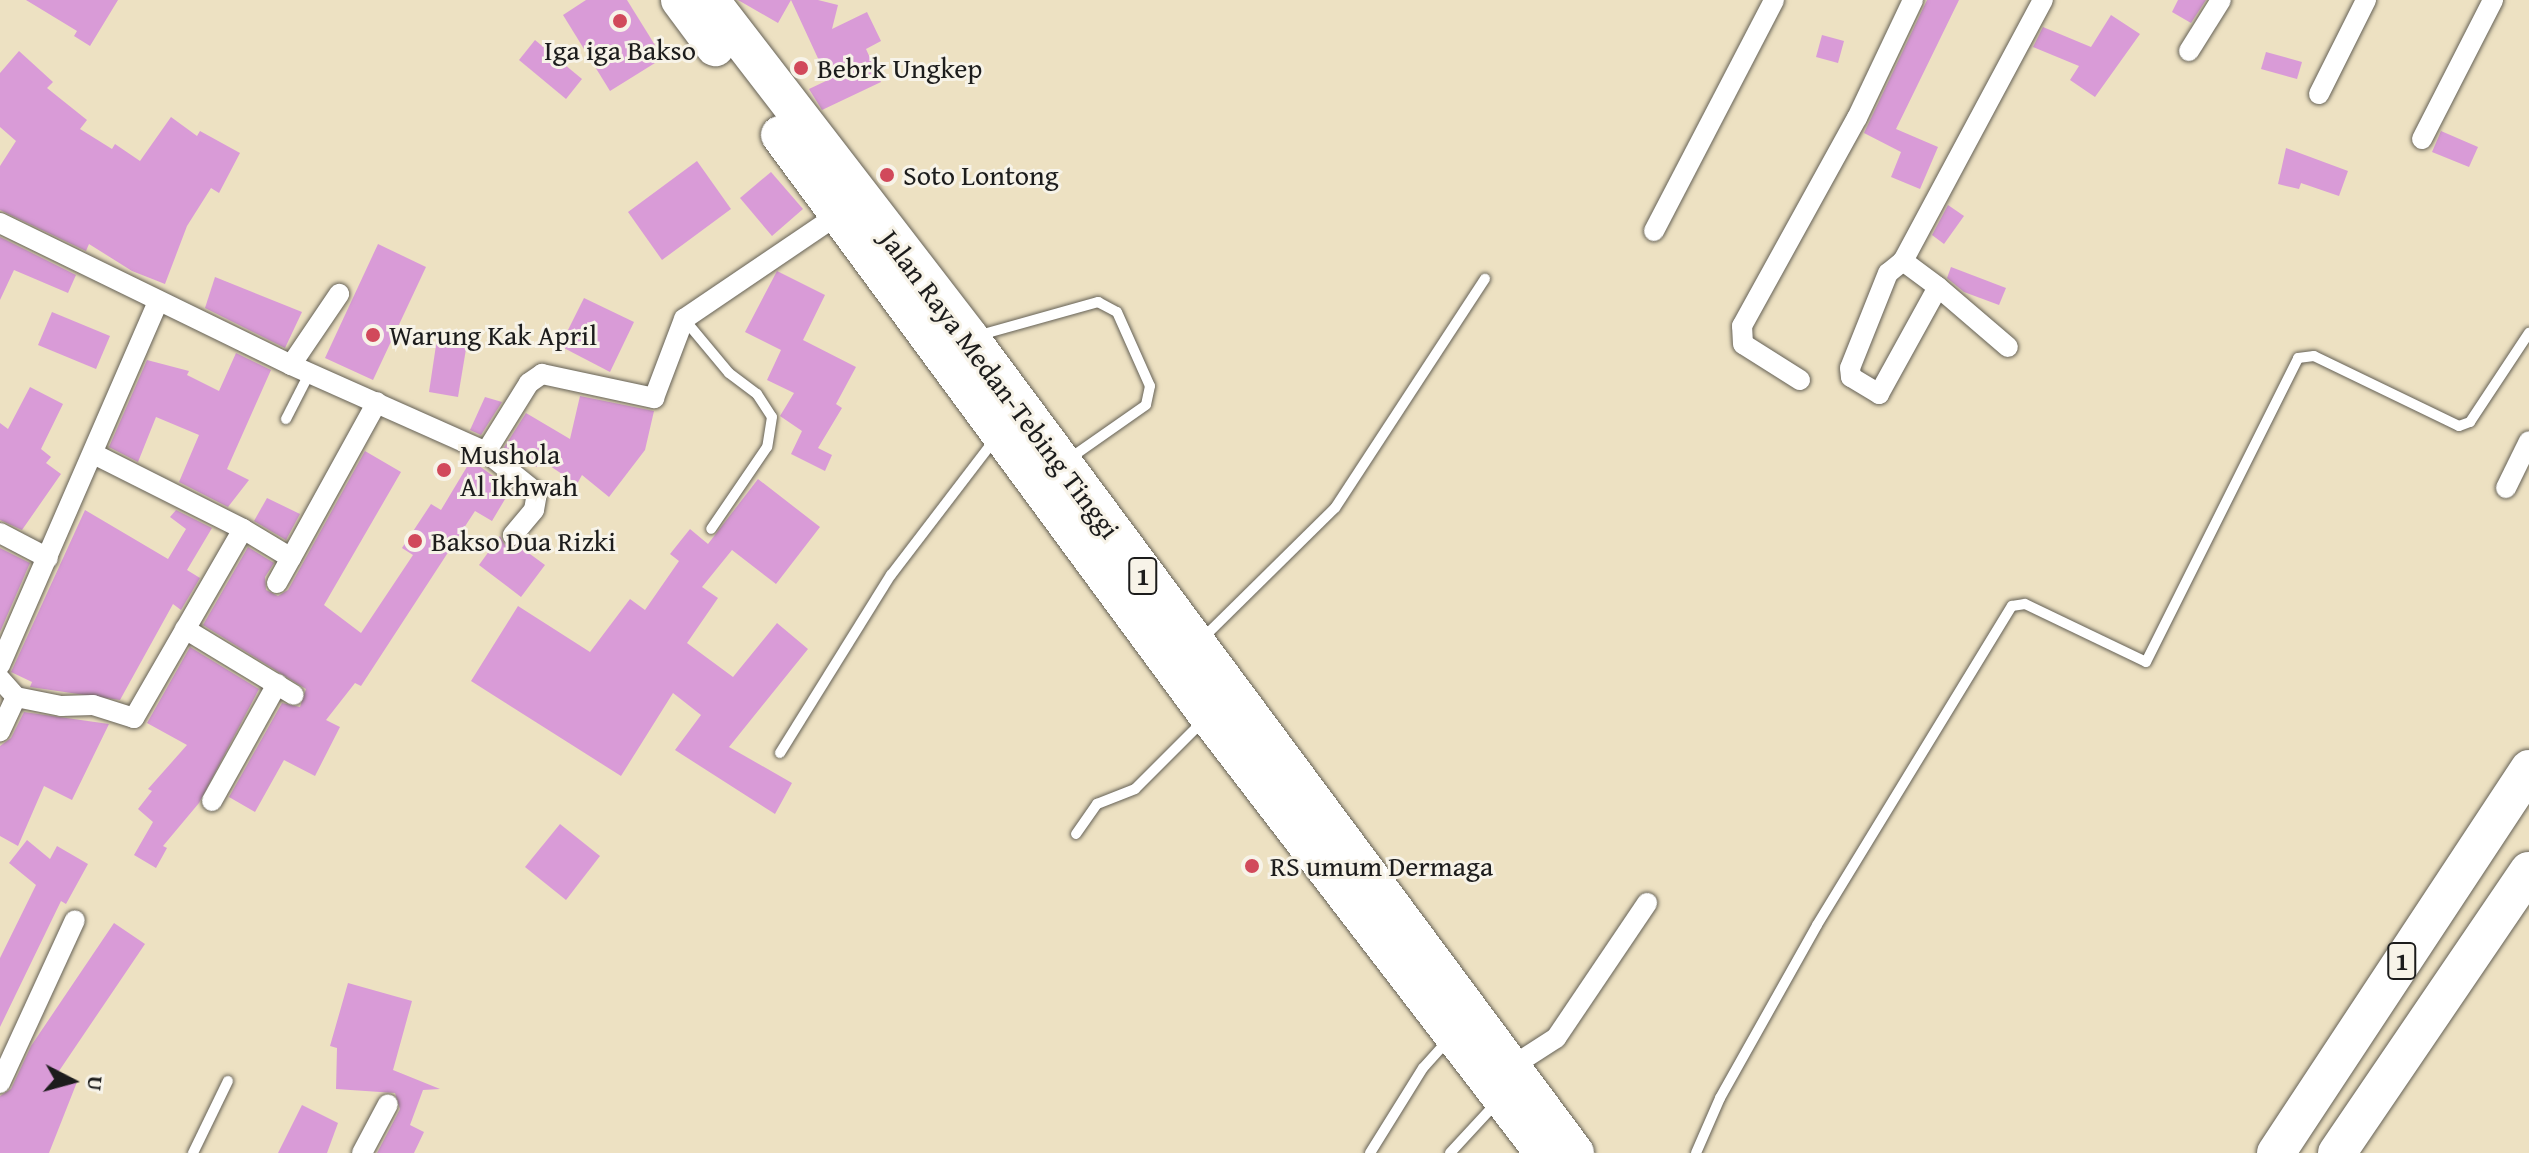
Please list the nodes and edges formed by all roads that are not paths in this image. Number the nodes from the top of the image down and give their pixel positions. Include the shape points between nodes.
1 (680, 0) edge
2 (710, 0) edge
3 (1774, 0) edge
4 (1913, 0) edge
5 (2043, 0) edge
6 (2221, 0) edge
7 (2366, 0) edge
8 (2493, 0) edge
9 (2189, 51) dead end
10 (2319, 94) dead end
11 (2422, 139) dead end
12 (839, 214) junction
13 (0, 223) edge
14 (1654, 231) dead end
15 (1903, 261) junction
16 (1485, 279) dead end
17 (1938, 287) junction
18 (339, 294) dead end
19 (158, 301) junction
20 (684, 319) junction
21 (2529, 333) edge
22 (970, 338) junction
23 (2008, 347) dead end
24 (300, 370) junction
25 (1800, 380) dead end
26 (377, 402) junction
27 (286, 419) dead end
28 (1000, 434) junction
29 (2529, 441) edge
30 (486, 452) junction
31 (94, 454) junction
32 (1061, 464) junction
33 (2506, 488) dead end
34 (243, 529) junction
35 (711, 529) dead end
36 (0, 533) edge
37 (513, 535) dead end
38 (48, 558) junction
39 (291, 558) junction
40 (277, 583) dead end
41 (185, 629) junction
42 (1194, 647) junction
43 (0, 665) edge
44 (0, 679) edge
45 (16, 697) junction
46 (1208, 716) junction
47 (0, 732) edge
48 (780, 753) dead end
49 (2529, 769) edge
50 (219, 789) dead end
51 (1076, 834) dead end
52 (2529, 871) edge
53 (1647, 903) dead end
54 (75, 920) dead end
55 (1453, 1036) junction
56 (228, 1081) dead end
57 (1506, 1082) junction
58 (0, 1083) edge
59 (388, 1104) dead end
60 (193, 1153) edge
61 (362, 1153) edge
62 (1370, 1153) edge
63 (1450, 1153) edge
64 (1544, 1153) edge
65 (1575, 1153) edge
66 (1696, 1153) edge
67 (2276, 1153) edge
68 (2337, 1153) edge

1 - 12 highway, Jalan Raya Medan-Tebing Tinggi / 1
2 - 22 highway, Jalan Raya Medan-Tebing Tinggi / 1
3 - 14 street
4 - 25 street via 1857,118 1742,326 1743,344
5 - 15 street
6 - 9 street
7 - 10 street
8 - 11 street
12 - 20 street
12 - 28 highway, Jalan Raya Medan-Tebing Tinggi / 1
13 - 19 street
15 - 17 street
15 - 17 street via 1888,273 1851,377 1882,393
16 - 42 lane via 1335,508
17 - 23 street
18 - 24 street
19 - 24 street
19 - 31 street
20 - 30 street via 654,398 542,374 529,383
20 - 35 lane via 729,373 757,394 772,417 767,447
21 - 66 lane via 2470,422 2459,426 2314,356 2298,358 2146,662 2025,604 2012,606 1817,925 1720,1098
22 - 32 highway, Jalan Raya Medan-Tebing Tinggi / 1
22 - 32 lane via 1098,302 1117,312 1150,386 1146,405
24 - 26 street
24 - 27 lane
26 - 30 street
26 - 39 street
28 - 46 highway, Jalan Raya Medan-Tebing Tinggi / 1
28 - 48 lane via 891,575
29 - 33 street
30 - 37 street via 537,493 534,510
31 - 34 street
31 - 38 street
32 - 42 highway, Jalan Raya Medan-Tebing Tinggi / 1
34 - 39 street
34 - 41 street
36 - 38 street
38 - 43 street
39 - 40 street
41 - 45 street via 134,718 93,705 61,706
41 - 50 street via 286,689
42 - 57 highway, Jalan Raya Medan-Tebing Tinggi / 1
44 - 45 street
45 - 47 street
46 - 51 lane via 1135,789 1097,804
46 - 55 highway, Jalan Raya Medan-Tebing Tinggi / 1
49 - 67 highway, 1
52 - 68 highway, 1
53 - 57 street via 1556,1038
54 - 58 street
55 - 57 highway, Jalan Raya Medan-Tebing Tinggi / 1
55 - 62 lane via 1423,1068
56 - 60 lane
57 - 63 lane
57 - 64 highway, Jalan Raya Medan-Tebing Tinggi / 1
57 - 65 highway, Jalan Raya Medan-Tebing Tinggi / 1
59 - 61 street

